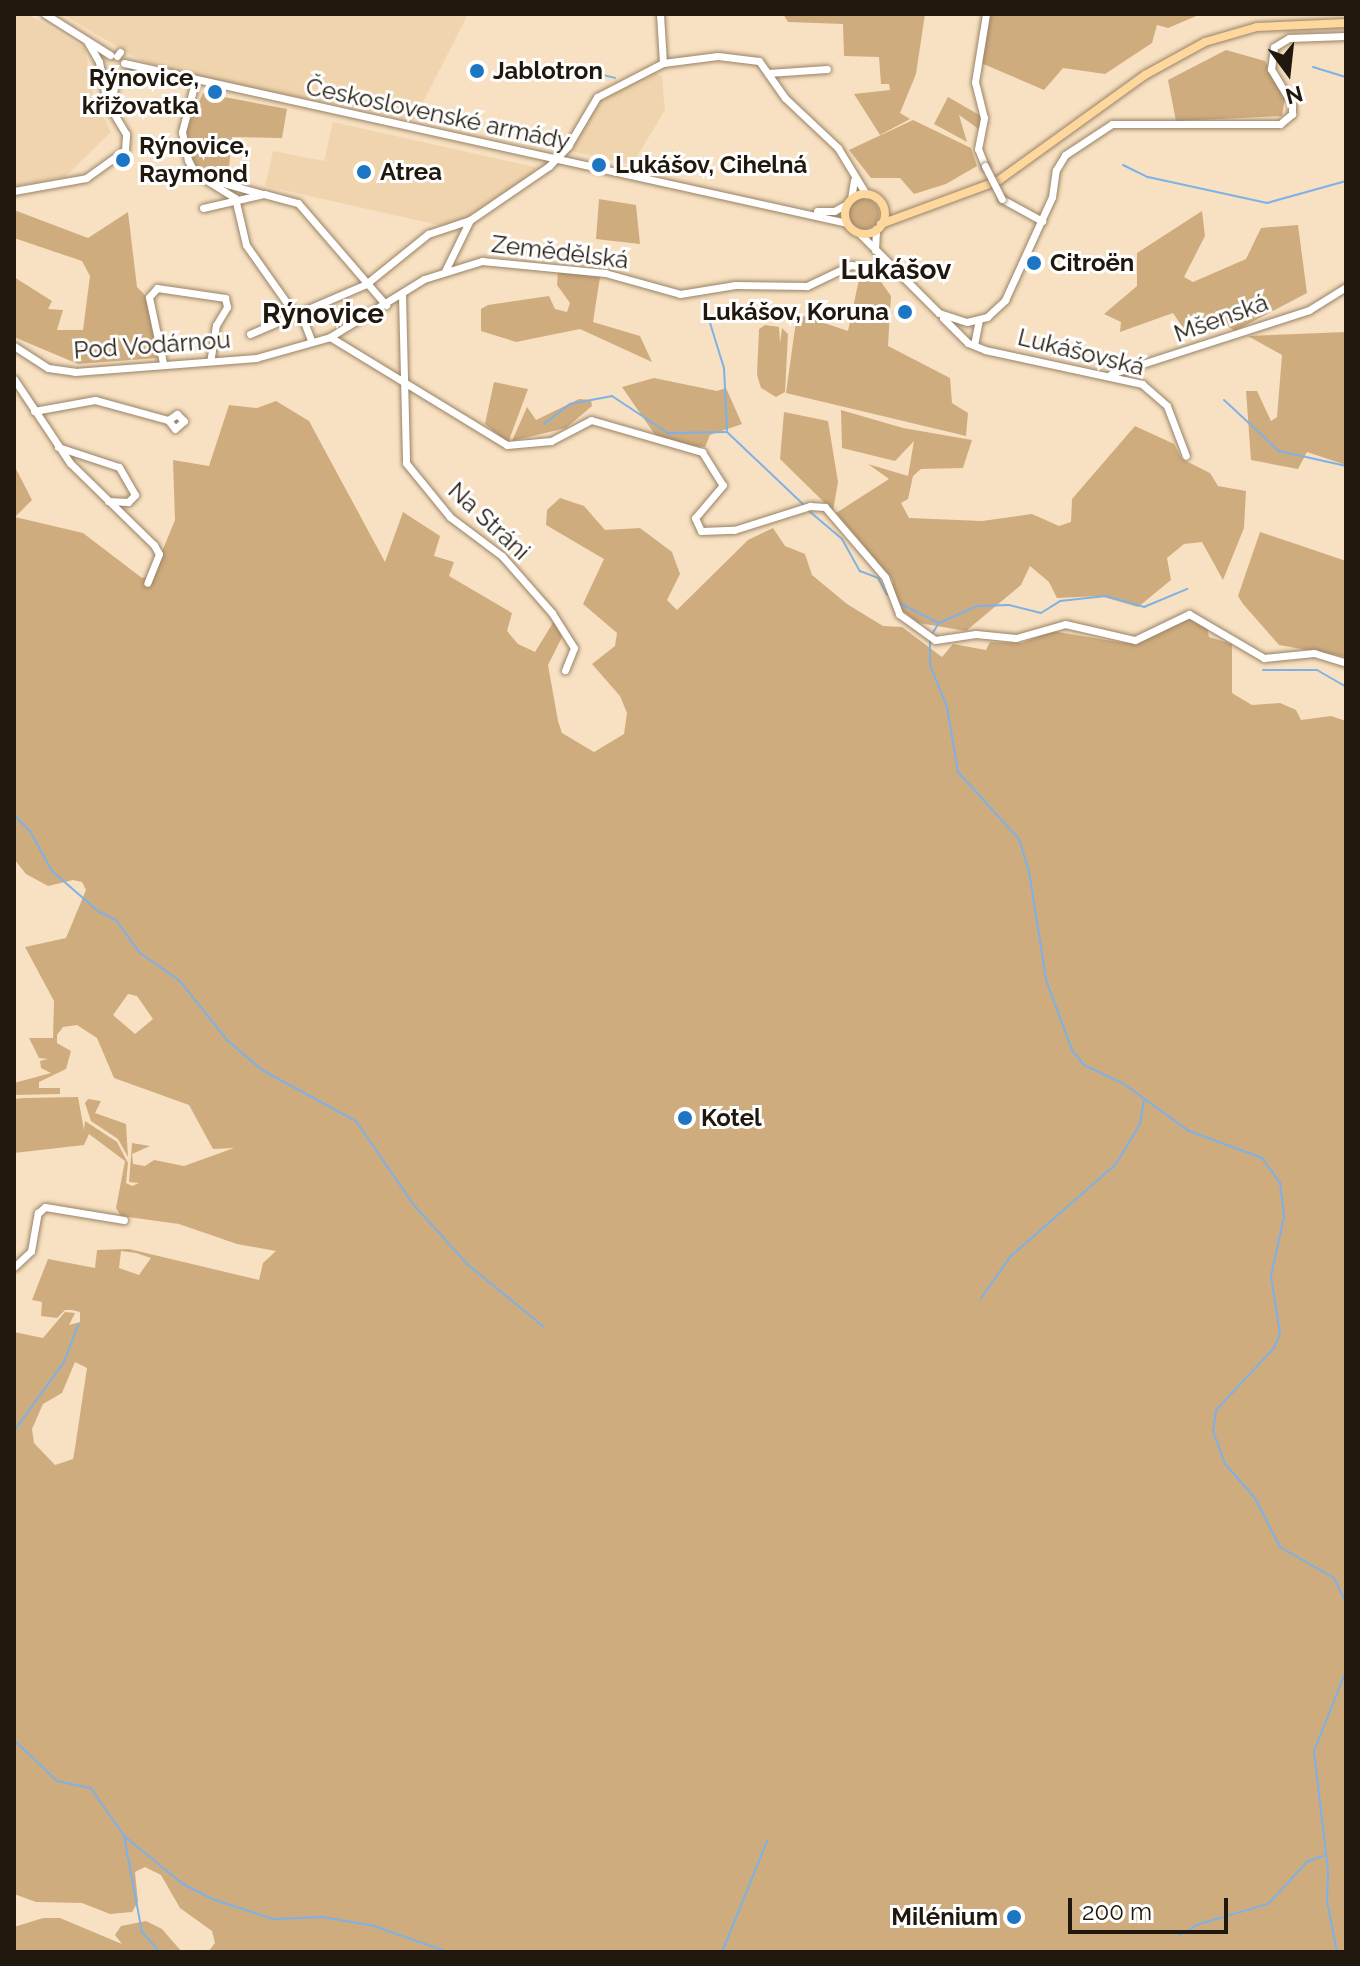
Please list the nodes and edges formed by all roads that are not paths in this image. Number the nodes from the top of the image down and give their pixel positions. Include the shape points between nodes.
1 (45, 14) edge
2 (660, 14) edge
3 (986, 14) edge
4 (1346, 23) edge
5 (1346, 36) edge
6 (86, 39) junction
7 (116, 54) junction
8 (99, 62) junction
9 (124, 63) junction
10 (663, 63) junction
11 (827, 69) dead end
12 (768, 73) junction
13 (123, 76) junction
14 (176, 77) junction
15 (103, 80) junction
16 (115, 82) junction
17 (195, 82) junction
18 (111, 108) junction
19 (555, 159) junction
20 (853, 174) junction
21 (202, 177) junction
22 (14, 191) edge
23 (264, 194) junction
24 (866, 194) junction
25 (235, 198) junction
26 (849, 202) junction
27 (883, 206) junction
28 (203, 208) dead end
29 (787, 208) junction
30 (922, 210) junction
31 (470, 220) junction
32 (1042, 221) junction
33 (847, 223) junction
34 (879, 227) junction
35 (859, 233) junction
36 (875, 252) junction
37 (445, 271) junction
38 (893, 271) junction
39 (366, 284) junction
40 (1346, 287) edge
41 (402, 295) junction
42 (386, 305) junction
43 (939, 313) junction
44 (299, 315) junction
45 (979, 320) junction
46 (250, 334) dead end
47 (330, 337) junction
48 (312, 342) junction
49 (974, 345) junction
50 (14, 346) edge
51 (210, 361) junction
52 (163, 363) junction
53 (1105, 375) junction
54 (14, 379) edge
55 (404, 386) junction
56 (34, 411) junction
57 (168, 420) dead end
58 (58, 447) junction
59 (1186, 456) dead end
60 (106, 501) junction
61 (147, 583) dead end
62 (1346, 663) edge
63 (565, 670) dead end
64 (124, 1220) dead end
65 (14, 1267) edge

1 - 6 street
2 - 10 street
3 - 32 street, bridge via 975,82 984,118 978,149 1002,199
4 - 30 main road via 1257,27 1205,42 1145,75 1017,171 979,191
5 - 32 street via 1297,37 1279,43 1270,58 1271,69 1292,104 1287,120 1272,125 1107,125 1065,155
6 - 7 street
6 - 8 street
7 - 8 street
7 - 9 street
8 - 15 street
9 - 13 street
9 - 14 street, Československé armády
10 - 12 street via 718,56 755,58
10 - 19 street via 597,97
11 - 12 street
12 - 20 street via 785,98 838,148
13 - 14 street, Československé armády
13 - 16 street
14 - 17 street, Československé armády
15 - 16 street
15 - 18 street
16 - 18 street
17 - 19 street, Československé armády
17 - 21 street via 182,132 188,160
18 - 22 street via 127,140 117,159 86,178
19 - 29 street, Československé armády
19 - 31 street
20 - 24 street
20 - 26 street
21 - 23 street
21 - 25 street
23 - 25 street
23 - 39 street via 298,203
24 - 26 main road, Československé armády
24 - 27 main road
25 - 28 street
25 - 44 street via 246,245
26 - 29 street, Československé armády via 831,212
26 - 33 main road
27 - 30 main road via 898,212
27 - 34 main road
29 - 33 street, Československé armády
30 - 34 main road
31 - 37 street
31 - 39 street via 428,234
32 - 45 street via 1005,300
33 - 35 main road, Československé armády
34 - 35 main road
34 - 36 street
35 - 36 street, Československé armády
36 - 38 street, Československé armády
37 - 38 street, Zemědělská via 482,261 511,262 605,273 680,294 735,285 807,286 851,265
37 - 41 street, Zemědělská
38 - 43 street, Československé armády
39 - 42 street
39 - 44 street
40 - 53 street, Mšenská via 1309,310
41 - 42 street, Zemědělská
41 - 55 street, Na Stráni
42 - 47 street, Zemědělská
43 - 45 street via 959,321
43 - 49 street, Lukášovská
44 - 46 street
44 - 48 street
45 - 49 street
47 - 48 street, Pod Vodárnou
47 - 55 street via 352,346
48 - 51 street, Pod Vodárnou via 267,356
49 - 53 street, Lukášovská
50 - 52 street, Pod Vodárnou via 48,368 75,372
51 - 52 street, Pod Vodárnou
51 - 52 street via 216,325 227,311 225,298 157,288 149,297
53 - 59 street, Lukášovská via 1156,393 1167,406
54 - 56 street
55 - 62 street via 507,445 551,441 591,420 658,443 696,449 707,455 723,485 695,518 701,531 734,530 810,506 825,507 885,577 899,614 931,637 1016,638 1065,624 1135,640 1189,614 1264,658 1314,653
55 - 63 street, Na Stráni via 406,463 450,517 502,556 552,613 574,648
56 - 57 street via 95,400
56 - 58 street
58 - 60 street
58 - 60 street via 119,467 135,495 128,502
60 - 61 street via 159,554
64 - 65 street via 45,1207 38,1213 31,1251

